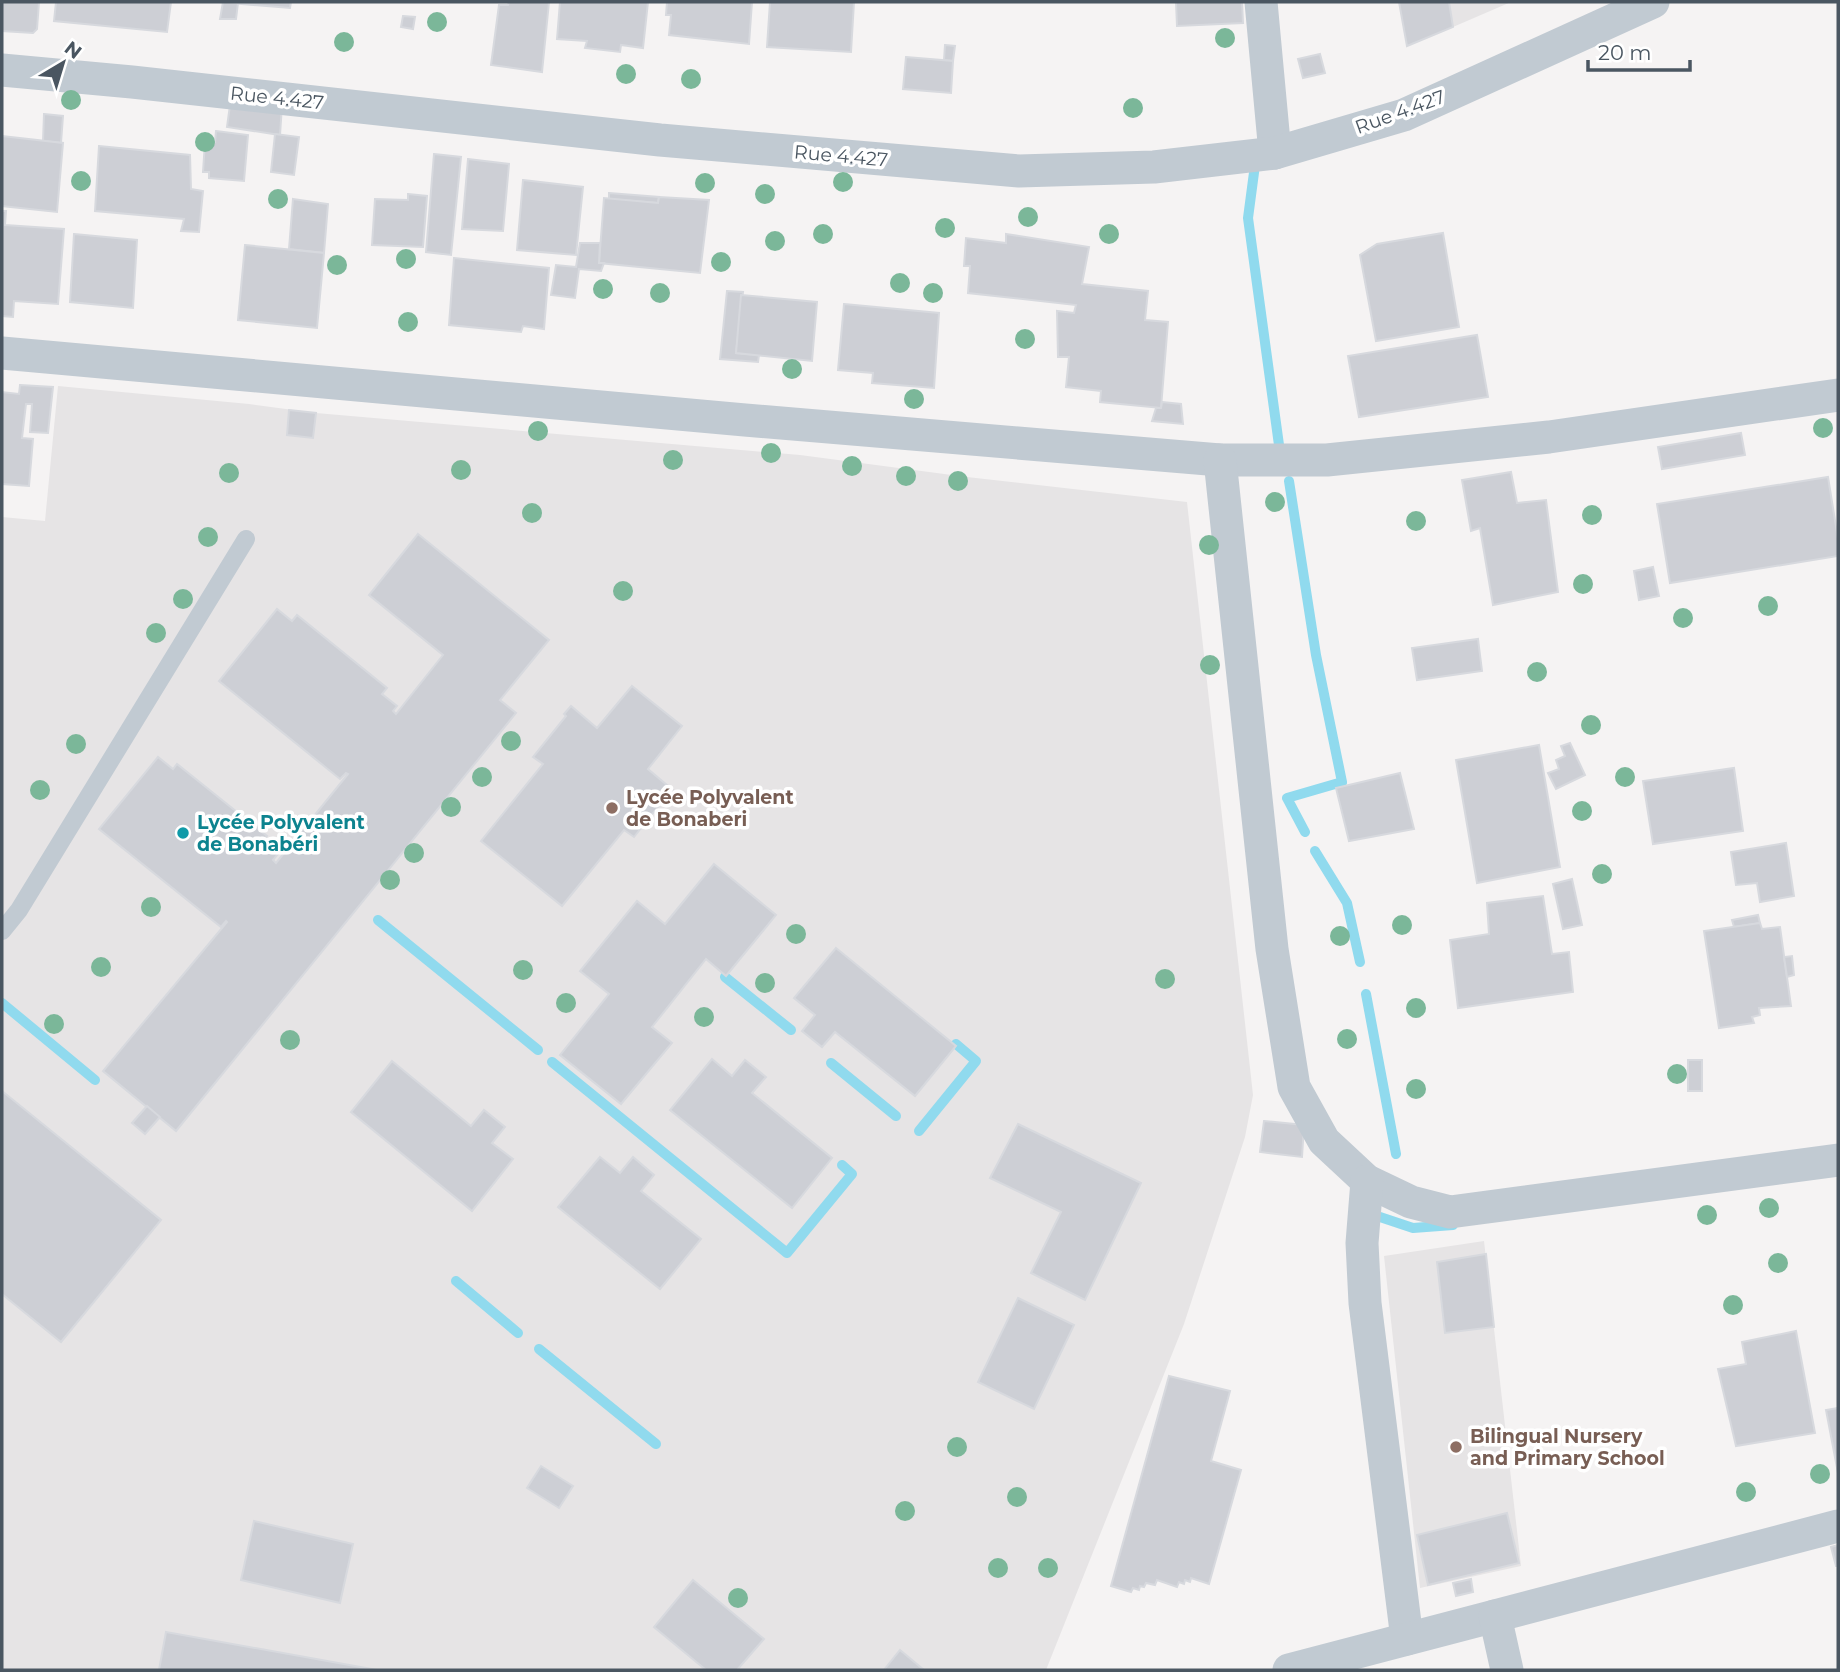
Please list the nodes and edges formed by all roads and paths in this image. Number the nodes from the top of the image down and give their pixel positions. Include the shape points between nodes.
1 (1261, 2) edge
2 (1653, 2) edge
3 (2, 70) edge
4 (1275, 153) junction
5 (2, 353) edge
6 (1838, 396) edge
7 (1220, 460) junction
8 (246, 539) dead end
9 (2, 931) edge
10 (1838, 1160) edge
11 (1367, 1181) junction
12 (1838, 1526) edge
13 (1495, 1616) junction
14 (1407, 1639) junction
15 (1289, 1670) edge
16 (1507, 1670) edge

1 - 4 street
2 - 4 street, Rue 4.427 via 1404,115
3 - 4 street, Rue 4.427 via 660,140 1019,171 1154,167
5 - 7 street
6 - 7 street via 1549,438 1327,460
7 - 11 street via 1272,949 1294,1087 1324,1141
8 - 9 lane
10 - 11 street via 1450,1212 1411,1202
11 - 14 street via 1362,1243 1365,1303
12 - 13 street
13 - 14 street
13 - 16 street
14 - 15 street

